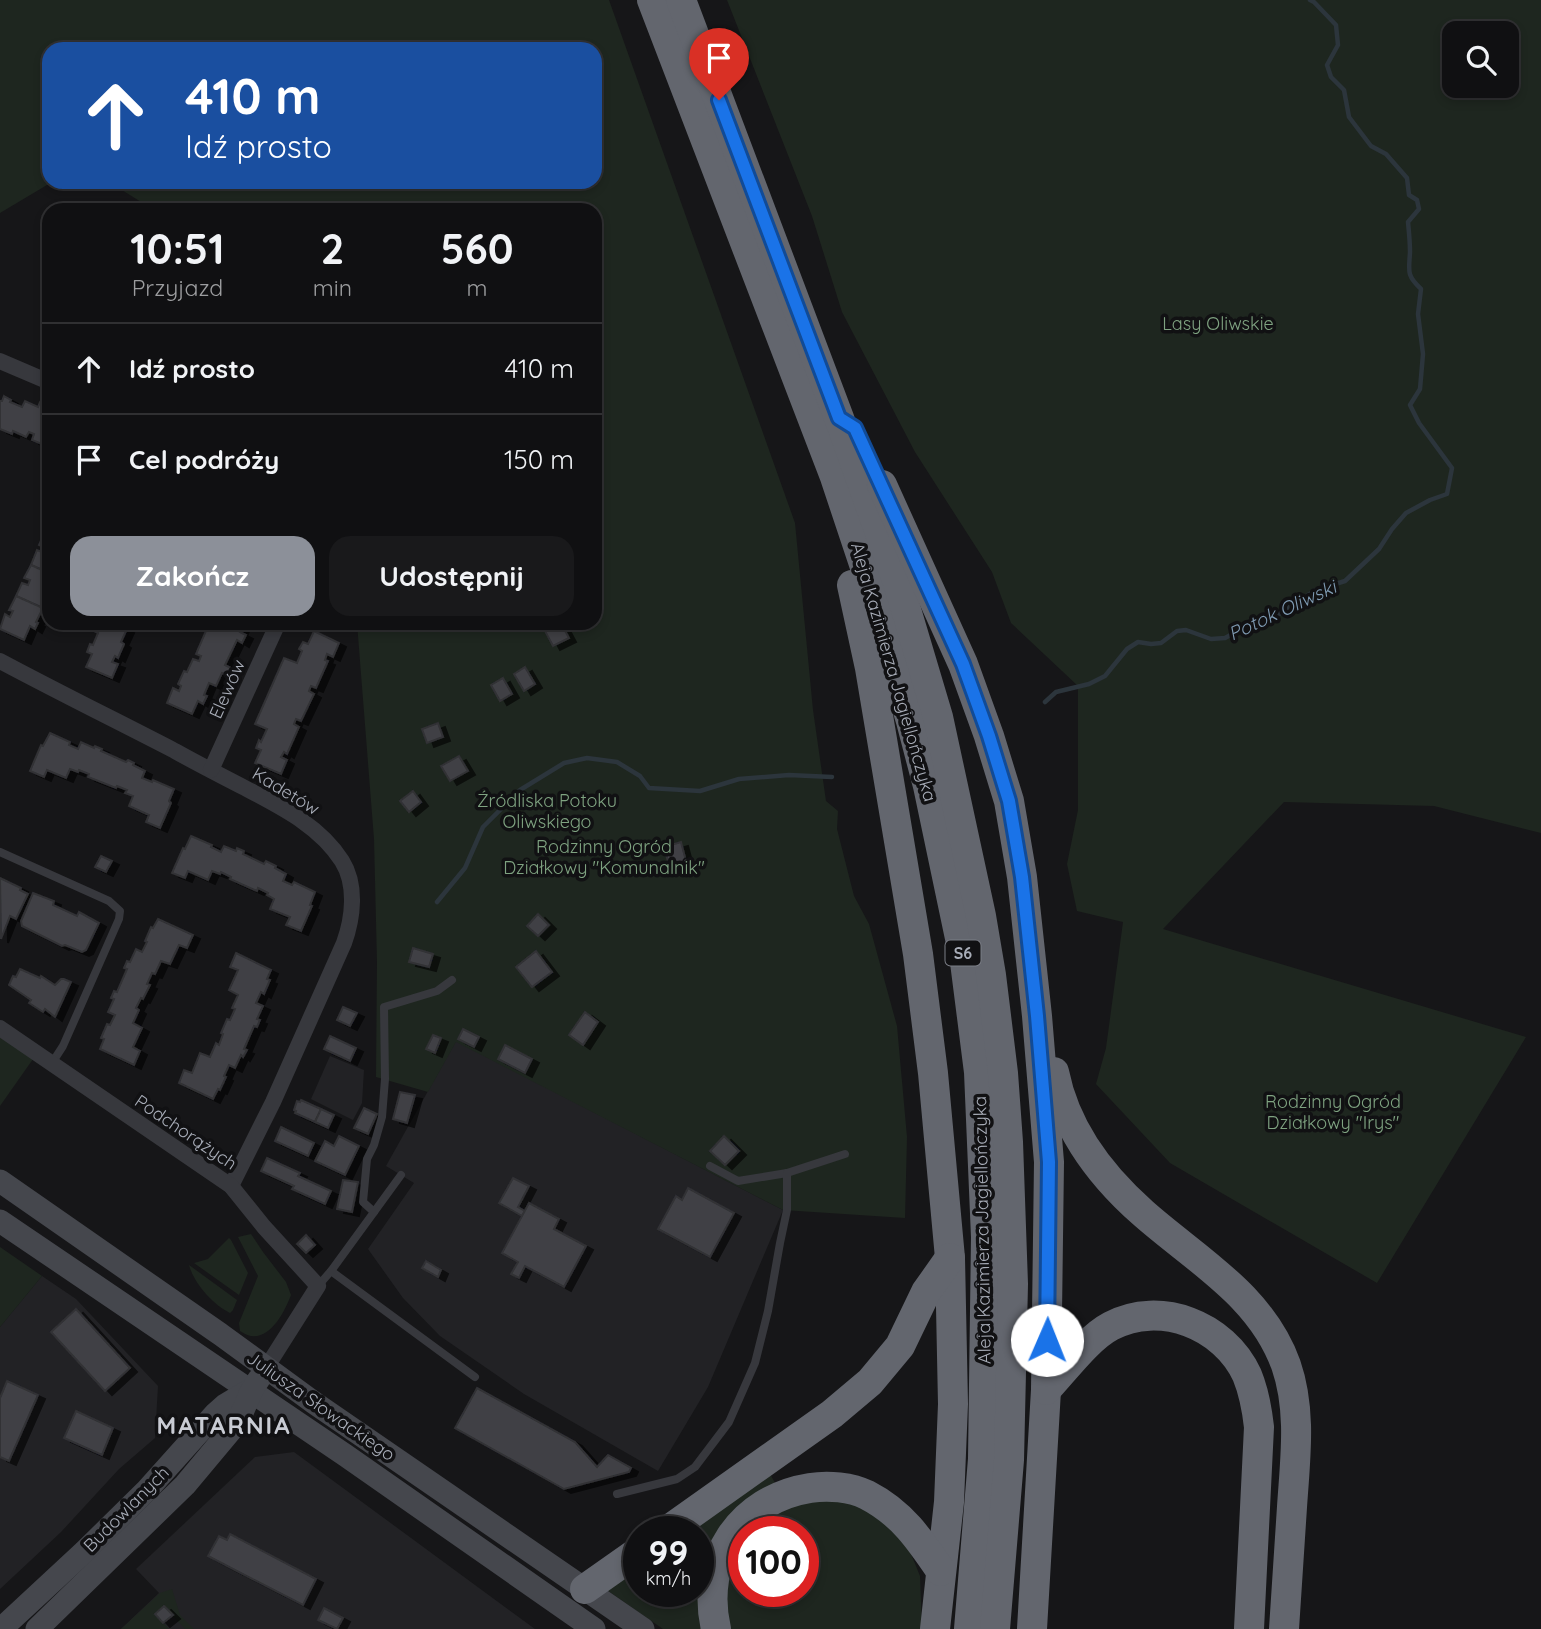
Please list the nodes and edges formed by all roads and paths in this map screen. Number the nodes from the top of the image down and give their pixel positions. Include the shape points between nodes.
1 (652, 0) edge
2 (681, 0) edge
3 (725, 154) junction
4 (735, 193) dead end
5 (747, 203) dead end
6 (771, 288) junction
7 (0, 361) edge
8 (42, 379) edge
9 (839, 418) junction
10 (275, 630) edge
11 (0, 661) edge
12 (211, 771) junction
13 (0, 852) edge
14 (452, 980) dead end
15 (1037, 1016) junction
16 (0, 1028) edge
17 (52, 1063) junction
18 (845, 1154) dead end
19 (710, 1166) dead end
20 (787, 1173) junction
21 (401, 1175) dead end
22 (0, 1181) edge
23 (232, 1186) junction
24 (374, 1212) junction
25 (0, 1221) edge
26 (950, 1258) junction
27 (331, 1272) junction
28 (318, 1286) junction
29 (267, 1368) junction
30 (475, 1377) dead end
31 (250, 1390) junction
32 (1046, 1390) junction
33 (618, 1494) dead end
34 (688, 1516) edge
35 (623, 1562) edge
36 (941, 1571) junction
37 (585, 1589) junction
38 (1, 1629) edge
39 (37, 1629) edge
40 (594, 1629) edge
41 (643, 1629) edge
42 (716, 1629) edge
43 (935, 1629) edge
44 (969, 1629) edge
45 (995, 1629) edge
46 (1032, 1629) edge
47 (1249, 1629) edge
48 (1284, 1629) edge

1 - 3 highway, Aleja Kazimierza Jagiellończyka / S6
2 - 3 highway, Aleja Kazimierza Jagiellończyka / S6
3 - 4 lane
3 - 5 lane
3 - 6 highway, Aleja Kazimierza Jagiellończyka / S6
6 - 6 lane via 754,229
6 - 9 highway, Aleja Kazimierza Jagiellończyka / S6
6 - 26 highway via 765,333 829,507 856,598 870,668 923,994
6 - 44 highway, Aleja Kazimierza Jagiellończyka / S6 via 876,601 911,721 965,962 979,1072 986,1237 983,1460
7 - 8 street
9 - 15 highway via 855,428 963,664 989,736 1009,801
9 - 45 highway, Aleja Kazimierza Jagiellończyka / S6 via 899,586 938,717 991,975 1008,1142 1013,1284 1009,1460
10 - 12 street, Elewów
11 - 12 street, Kadetów
12 - 23 street, Kadetów via 284,809 320,834 344,863 352,891 344,943
13 - 17 lane via 109,901 120,911
14 - 24 lane via 437,992 384,1007 382,1117 368,1159 363,1202
15 - 32 highway via 1049,1162
15 - 48 highway via 1045,1024 1067,1114 1091,1156 1142,1213 1247,1300 1286,1366 1293,1391 1296,1458
16 - 17 street, Podchorążych
17 - 23 street, Podchorążych
18 - 20 lane
19 - 20 lane via 738,1181
20 - 33 lane via 787,1210 768,1311 755,1363 729,1422 695,1467 677,1479
21 - 24 lane
22 - 29 main road, Juliusza Słowackiego
23 - 28 street, Podchorążych
24 - 27 lane
25 - 31 main road, Juliusza Słowackiego
26 - 34 highway via 926,1292 900,1346 870,1381 832,1414
26 - 36 highway via 953,1404
27 - 28 lane
27 - 30 lane
28 - 29 street
29 - 31 main road, Budowlanych
29 - 37 main road, Juliusza Słowackiego
31 - 38 main road, Budowlanych via 225,1405 147,1490
31 - 39 main road, Budowlanych via 236,1424 185,1485
31 - 40 main road, Juliusza Słowackiego
32 - 46 highway
32 - 47 highway via 1093,1339 1109,1327 1141,1316 1180,1318 1205,1329 1235,1357 1255,1400 1259,1427
35 - 37 highway
36 - 42 highway via 916,1535 892,1511 865,1494 821,1486 793,1490 751,1514 726,1545 714,1580
36 - 43 highway
37 - 41 main road, Juliusza Słowackiego

